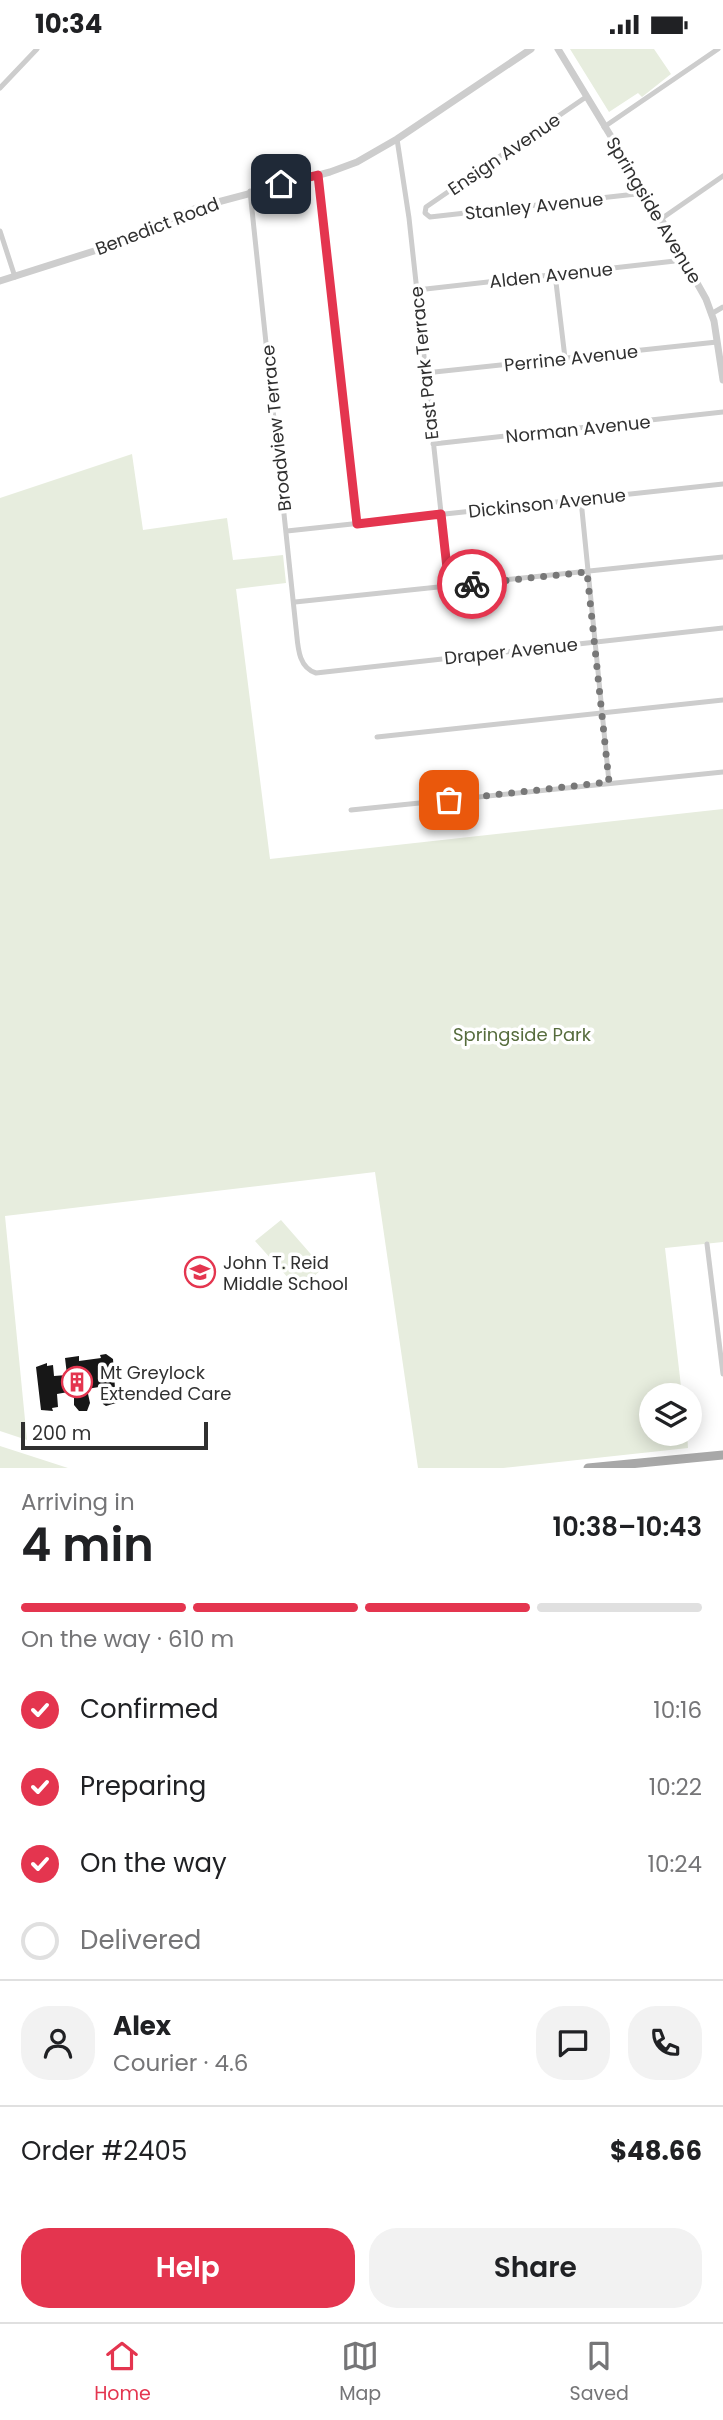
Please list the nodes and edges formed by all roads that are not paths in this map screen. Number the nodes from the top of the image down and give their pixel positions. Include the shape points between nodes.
1 (37, 49) edge
2 (531, 49) edge
3 (558, 49) edge
4 (718, 49) edge
5 (0, 88) edge
6 (586, 97) junction
7 (604, 127) junction
8 (397, 139) junction
9 (318, 175) junction
10 (723, 176) edge
11 (250, 191) junction
12 (645, 193) junction
13 (425, 213) joint
14 (660, 219) junction
15 (0, 231) edge
16 (684, 260) junction
17 (555, 274) junction
18 (15, 277) junction
19 (0, 281) edge
20 (417, 290) junction
21 (723, 307) edge
22 (711, 314) junction
23 (717, 342) junction
24 (565, 358) junction
25 (425, 373) junction
26 (723, 380) edge
27 (723, 412) edge
28 (433, 445) junction
29 (723, 484) edge
30 (581, 500) junction
31 (441, 514) junction
32 (357, 524) junction
33 (287, 531) junction
34 (723, 557) edge
35 (587, 572) junction
36 (449, 586) junction
37 (295, 602) junction
38 (723, 628) edge
39 (594, 642) junction
40 (303, 663) joint
41 (723, 701) edge
42 (603, 712) junction
43 (377, 737) dead end
44 (723, 772) edge
45 (609, 782) junction
46 (351, 810) dead end
47 (707, 1244) dead end
48 (723, 1374) edge
49 (723, 1455) edge
50 (683, 1463) edge
51 (588, 1468) edge

1 - 5 street
2 - 8 street, Benedict Road
3 - 6 street, Springside Avenue
4 - 7 street
6 - 7 street, Springside Avenue
6 - 13 street, Ensign Avenue via 426,207
7 - 12 street, Springside Avenue
8 - 9 street, Benedict Road via 357,162
8 - 20 street, East Park Terrace
9 - 11 street, Benedict Road
9 - 32 street
10 - 14 street
11 - 18 street, Benedict Road
11 - 33 street, Broadview Terrace
12 - 13 street, Stanley Avenue via 430,217
12 - 14 street, Springside Avenue
14 - 16 street, Springside Avenue
15 - 18 street
16 - 17 street, Alden Avenue
16 - 22 street, Springside Avenue
17 - 20 street, Alden Avenue
17 - 24 street
18 - 19 street, Benedict Road
20 - 25 street, East Park Terrace
21 - 22 street
22 - 23 street, Springside Avenue
23 - 24 street, Perrine Avenue
23 - 26 street, Springside Avenue
24 - 25 street, Perrine Avenue
25 - 28 street, East Park Terrace
27 - 28 street, Norman Avenue
28 - 31 street, East Park Terrace
29 - 30 street, Dickinson Avenue
30 - 31 street, Dickinson Avenue
30 - 35 street
31 - 32 street, Dickinson Avenue
31 - 36 street, East Park Terrace
32 - 33 street, Dickinson Avenue
33 - 37 street, Broadview Terrace
34 - 35 street
35 - 36 street
35 - 39 street
36 - 37 street
37 - 40 street, Broadview Terrace
38 - 39 street, Draper Avenue
39 - 40 street, Draper Avenue via 316,673
39 - 42 street
41 - 42 street
42 - 43 street
42 - 45 street
44 - 45 street
45 - 46 street
47 - 48 street
49 - 50 main road
50 - 51 main road

